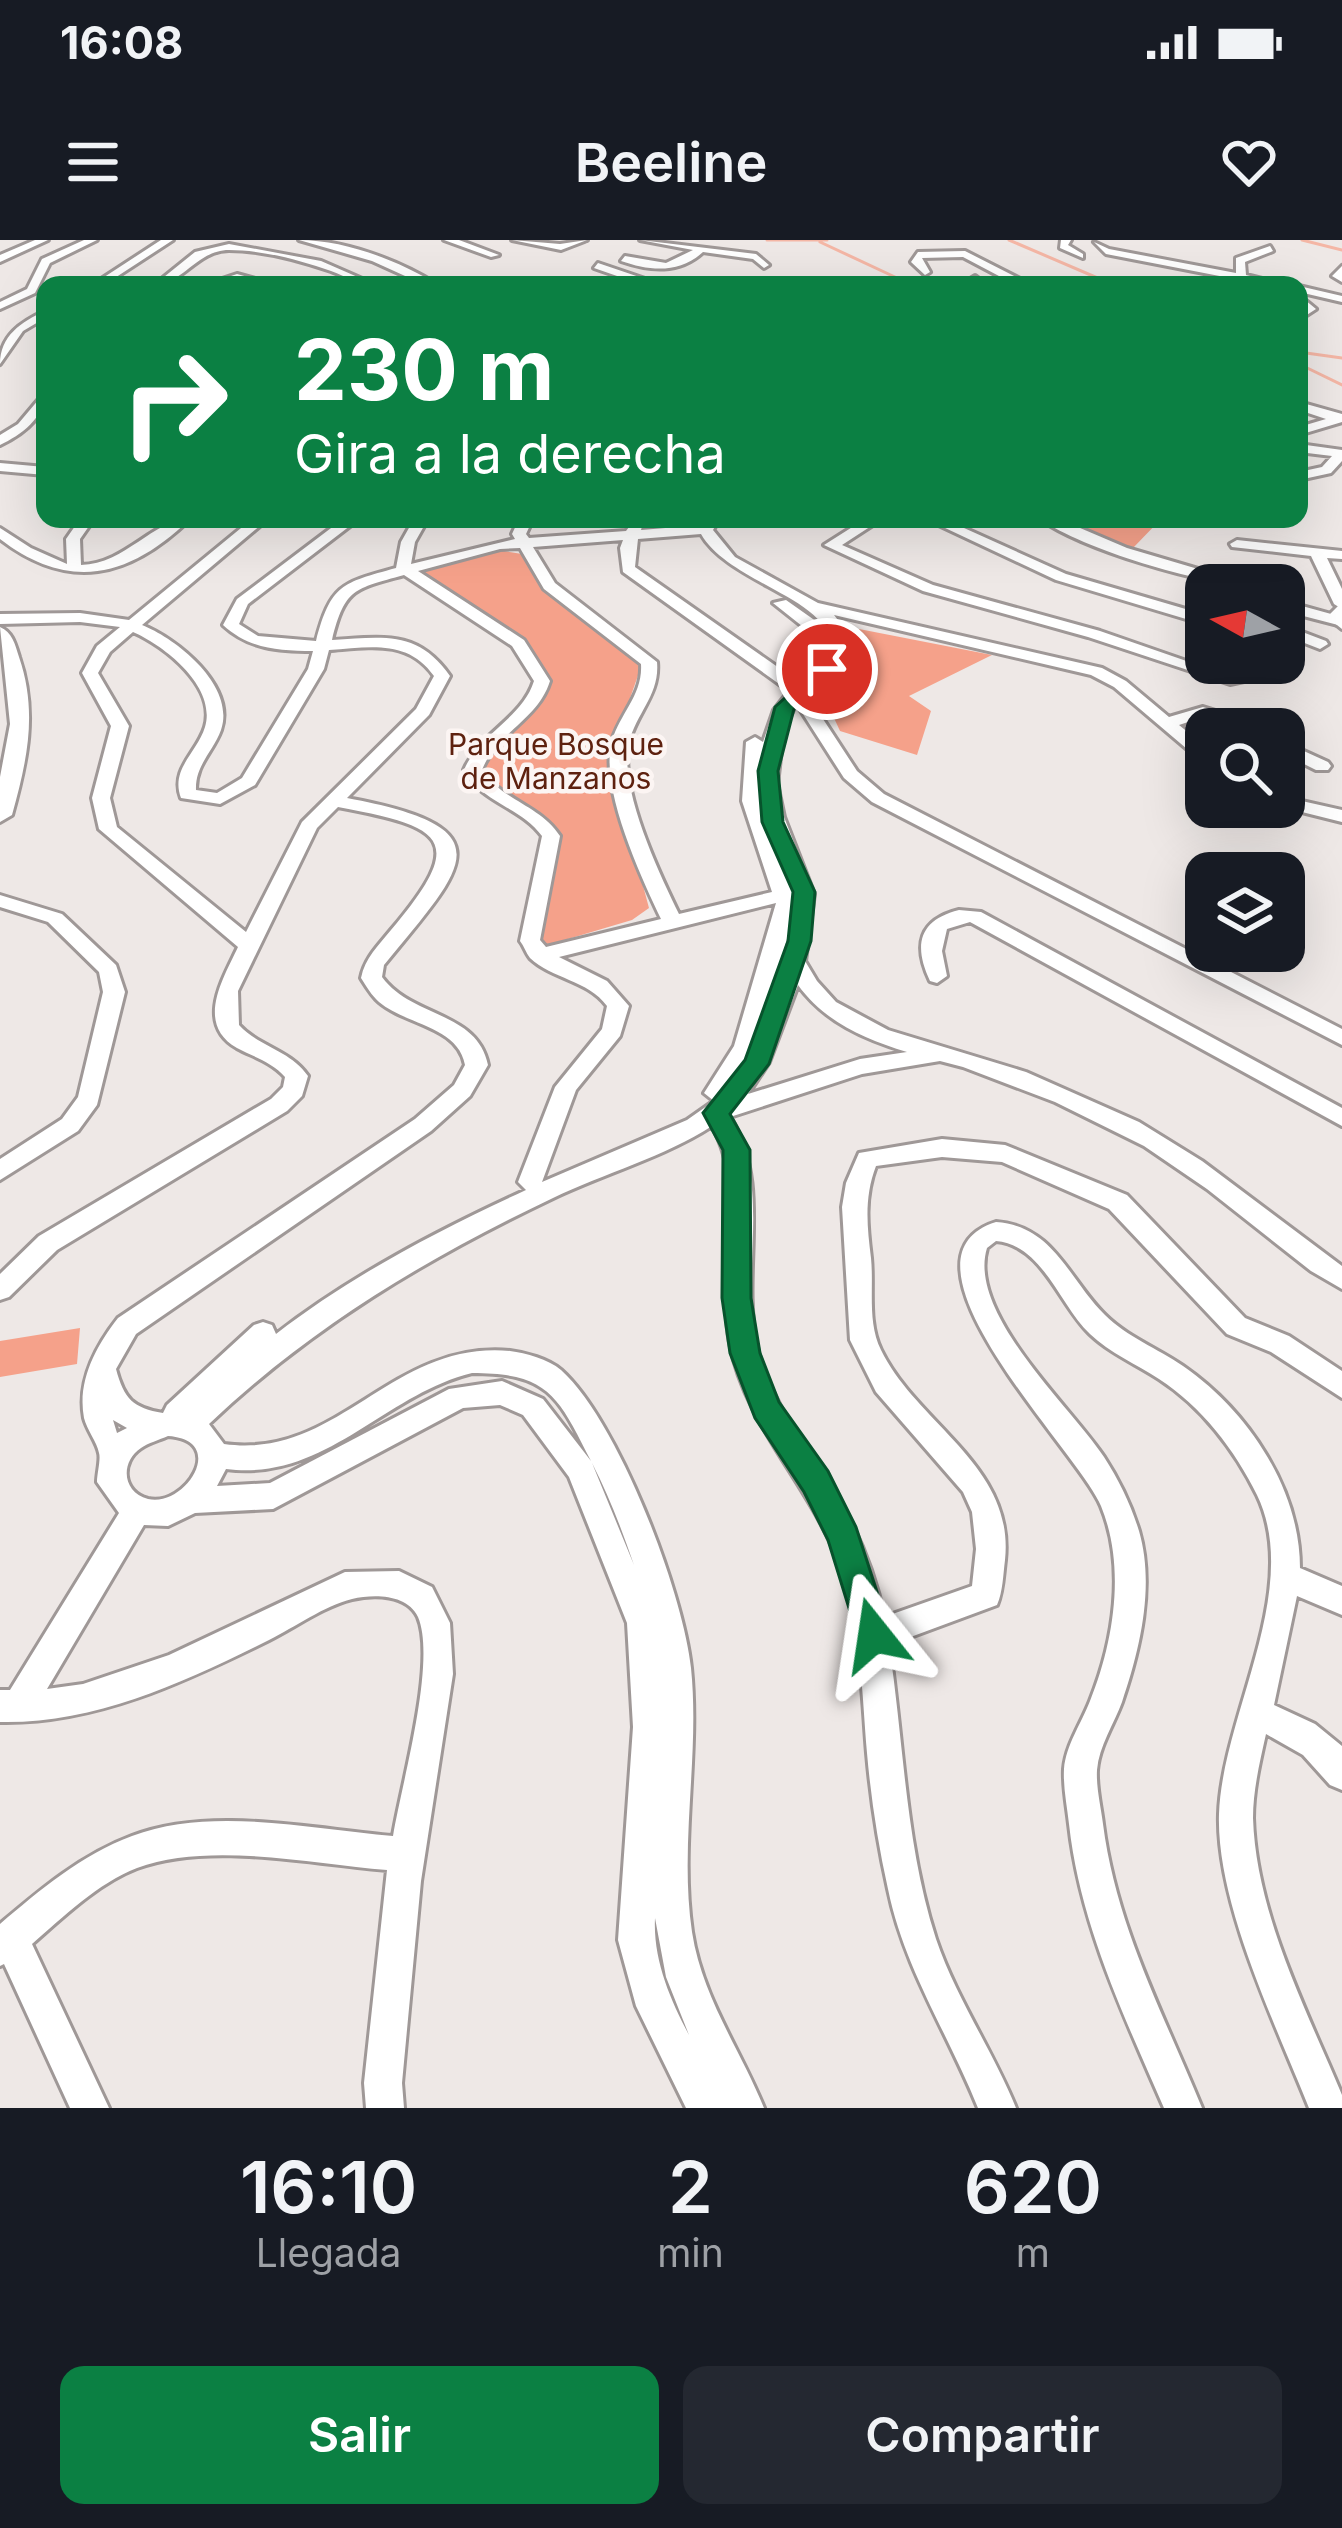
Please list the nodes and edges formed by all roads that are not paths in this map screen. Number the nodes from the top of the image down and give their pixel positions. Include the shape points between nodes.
1 (43, 240) edge
2 (92, 240) edge
3 (168, 240) edge
4 (304, 240) edge
5 (323, 240) edge
6 (449, 240) edge
7 (517, 240) edge
8 (581, 240) edge
9 (645, 240) edge
10 (1066, 240) edge
11 (1124, 240) edge
12 (701, 248) junction
13 (1270, 249) dead end
14 (494, 254) dead end
15 (1080, 256) dead end
16 (0, 259) edge
17 (625, 259) dead end
18 (764, 265) dead end
19 (598, 266) dead end
20 (1342, 268) edge
21 (1301, 271) dead end
22 (925, 272) dead end
23 (616, 274) junction
24 (1241, 275) junction
25 (38, 276) edge
26 (111, 276) edge
27 (171, 276) edge
28 (341, 276) edge
29 (413, 276) edge
30 (429, 276) edge
31 (606, 276) edge
32 (623, 276) edge
33 (1005, 276) edge
34 (1245, 276) edge
35 (1295, 276) edge
36 (1342, 279) edge
37 (36, 281) edge
38 (1308, 291) edge
39 (1342, 298) edge
40 (0, 306) edge
41 (36, 319) edge
42 (0, 361) edge
43 (36, 409) edge
44 (1308, 409) edge
45 (1339, 418) edge
46 (1308, 428) edge
47 (0, 442) edge
48 (1308, 449) edge
49 (1342, 454) edge
50 (0, 466) edge
51 (36, 470) edge
52 (1308, 474) edge
53 (84, 528) edge
54 (171, 528) edge
55 (250, 528) edge
56 (341, 528) edge
57 (416, 528) edge
58 (518, 528) edge
59 (620, 528) edge
60 (634, 528) edge
61 (703, 528) edge
62 (859, 528) edge
63 (953, 528) edge
64 (1046, 528) edge
65 (1068, 528) edge
66 (0, 532) edge
67 (522, 542) junction
68 (1238, 544) dead end
69 (1317, 553) junction
70 (1342, 555) edge
71 (72, 561) junction
72 (403, 568) junction
73 (1185, 568) edge
74 (1185, 579) edge
75 (1305, 602) edge
76 (1305, 609) edge
77 (1341, 613) edge
78 (1185, 614) edge
79 (0, 619) edge
80 (43, 619) junction
81 (820, 620) junction
82 (132, 624) junction
83 (892, 627) junction
84 (0, 632) edge
85 (1305, 638) edge
86 (1320, 644) dead end
87 (323, 646) junction
88 (1185, 659) edge
89 (1120, 684) junction
90 (794, 687) junction
91 (1191, 708) edge
92 (1185, 718) edge
93 (778, 721) junction
94 (1167, 723) junction
95 (820, 725) junction
96 (1185, 738) edge
97 (1305, 758) edge
98 (1322, 766) dead end
99 (4, 793) edge
100 (335, 801) junction
101 (1305, 807) edge
102 (1342, 816) edge
103 (787, 894) junction
104 (7, 906) edge
105 (267, 907) junction
106 (671, 919) junction
107 (219, 920) junction
108 (250, 947) junction
109 (539, 956) junction
110 (794, 958) junction
111 (937, 976) dead end
112 (1342, 1038) edge
113 (935, 1055) junction
114 (747, 1063) junction
115 (716, 1113) junction
116 (1342, 1118) edge
117 (0, 1171) edge
118 (530, 1182) junction
119 (1342, 1279) edge
120 (0, 1289) edge
121 (104, 1364) junction
122 (1342, 1386) edge
123 (177, 1421) junction
124 (117, 1455) junction
125 (214, 1455) junction
126 (188, 1501) junction
127 (136, 1512) junction
128 (1286, 1577) junction
129 (1342, 1601) edge
130 (874, 1635) junction
131 (9, 1708) edge
132 (1253, 1712) junction
133 (1342, 1773) edge
134 (406, 1854) junction
135 (6, 1944) edge
136 (90, 2108) edge
137 (385, 2108) edge
138 (706, 2108) edge
139 (745, 2108) edge
140 (997, 2108) edge
141 (1183, 2108) edge
142 (1328, 2108) edge

1 - 16 street
2 - 25 street via 46,261
3 - 26 street
4 - 29 street
5 - 30 street
6 - 14 street
7 - 8 street via 561,247
9 - 12 street
10 - 15 street
11 - 24 street via 1094,246
12 - 17 street via 662,266
12 - 18 street via 756,256
13 - 24 street via 1240,260
19 - 23 street
20 - 36 street
21 - 35 street
22 - 33 street via 918,255 957,253
23 - 31 street
23 - 32 street
24 - 34 street
27 - 28 street via 203,252 227,247
37 - 40 street
38 - 39 street
41 - 42 street via 19,329
43 - 47 street
44 - 45 street
45 - 46 street
48 - 49 street
49 - 52 street
50 - 51 street
53 - 71 street
54 - 71 street via 130,558
55 - 82 street
56 - 87 street via 233,614 241,636 260,644
57 - 72 street
58 - 67 street
59 - 67 street
60 - 90 street via 628,569
61 - 81 street via 706,552
62 - 88 street via 831,544 928,588
63 - 78 street via 1061,577
64 - 74 street
65 - 73 street
66 - 71 street via 33,561
67 - 72 street
67 - 106 street via 549,586 650,666 618,758
68 - 69 street
69 - 70 street
69 - 77 street
72 - 87 street via 337,595
72 - 109 street via 518,643 540,677 537,697 473,770 480,784 549,831 529,930
75 - 77 street
76 - 77 street
79 - 80 street
80 - 82 street
80 - 84 street
81 - 83 street
81 - 83 street
81 - 90 street via 823,652
82 - 87 street via 164,638 213,699 211,734 184,785 201,800 249,782
82 - 107 street via 90,673 120,726 101,816
83 - 89 street via 1065,662
84 - 99 main road via 22,690 22,727
85 - 86 street
87 - 100 street via 398,645 423,652 442,676 424,711
89 - 91 street
89 - 94 street
90 - 93 street
90 - 95 street
90 - 103 street via 769,704 760,727 751,801
92 - 94 street
93 - 95 street
93 - 110 street via 768,800 804,892
94 - 96 street
95 - 112 street via 850,774 878,798
97 - 98 street
100 - 105 street via 301,837
100 - 121 street via 418,817 447,839 444,878 371,978 382,997 465,1038 473,1076 423,1125 137,1317
101 - 102 street
103 - 106 street
103 - 114 street
104 - 117 street via 55,917 109,970 114,992 89,1099 70,1125
105 - 107 street
105 - 108 street
106 - 109 street
107 - 108 street
108 - 120 street via 223,1012 245,1044 289,1063 294,1090 48,1243
109 - 118 street via 602,985 618,1012 566,1088
110 - 113 street via 816,992 847,1018
110 - 114 street
111 - 116 street via 932,928 974,916
113 - 115 street via 860,1067
113 - 119 street via 994,1069 1171,1152
114 - 115 street
114 - 118 street via 683,1117
115 - 123 street via 355,1289
115 - 130 street via 736,1150 736,1298 749,1367 831,1508
118 - 123 street via 321,1292 239,1353
121 - 123 street via 114,1406 141,1422
121 - 124 street via 97,1422
122 - 130 street via 1280,1344 1236,1326 1118,1202 1005,1154 943,1148 867,1159 855,1182 853,1216 865,1347 892,1394 956,1457 992,1515 994,1561 986,1595
123 - 124 street via 138,1434
123 - 125 street via 209,1440
124 - 127 street via 111,1490
125 - 126 street via 208,1479
125 - 139 street via 281,1457 417,1378 477,1359 548,1374 562,1390 616,1486 666,1617 675,1666 668,1878 674,1938
126 - 127 street
126 - 138 street via 272,1496 459,1396 502,1393 533,1407 581,1470 642,1623 649,1726 636,1940 654,2006
127 - 131 street
128 - 129 street
128 - 132 street
128 - 141 street via 1281,1515 1251,1452 1179,1378 1104,1331 1029,1240 980,1236 969,1264 993,1335 1089,1461 1124,1529 1132,1585 1108,1696 1081,1766 1087,1853 1116,1956
130 - 140 street via 892,1817 922,1950
131 - 134 street via 57,1709 130,1685 344,1586 404,1584 435,1620 436,1662
132 - 133 street via 1292,1729
132 - 142 street via 1236,1815 1244,1873
134 - 135 street via 183,1841 137,1851 76,1885
134 - 137 street
135 - 136 street

